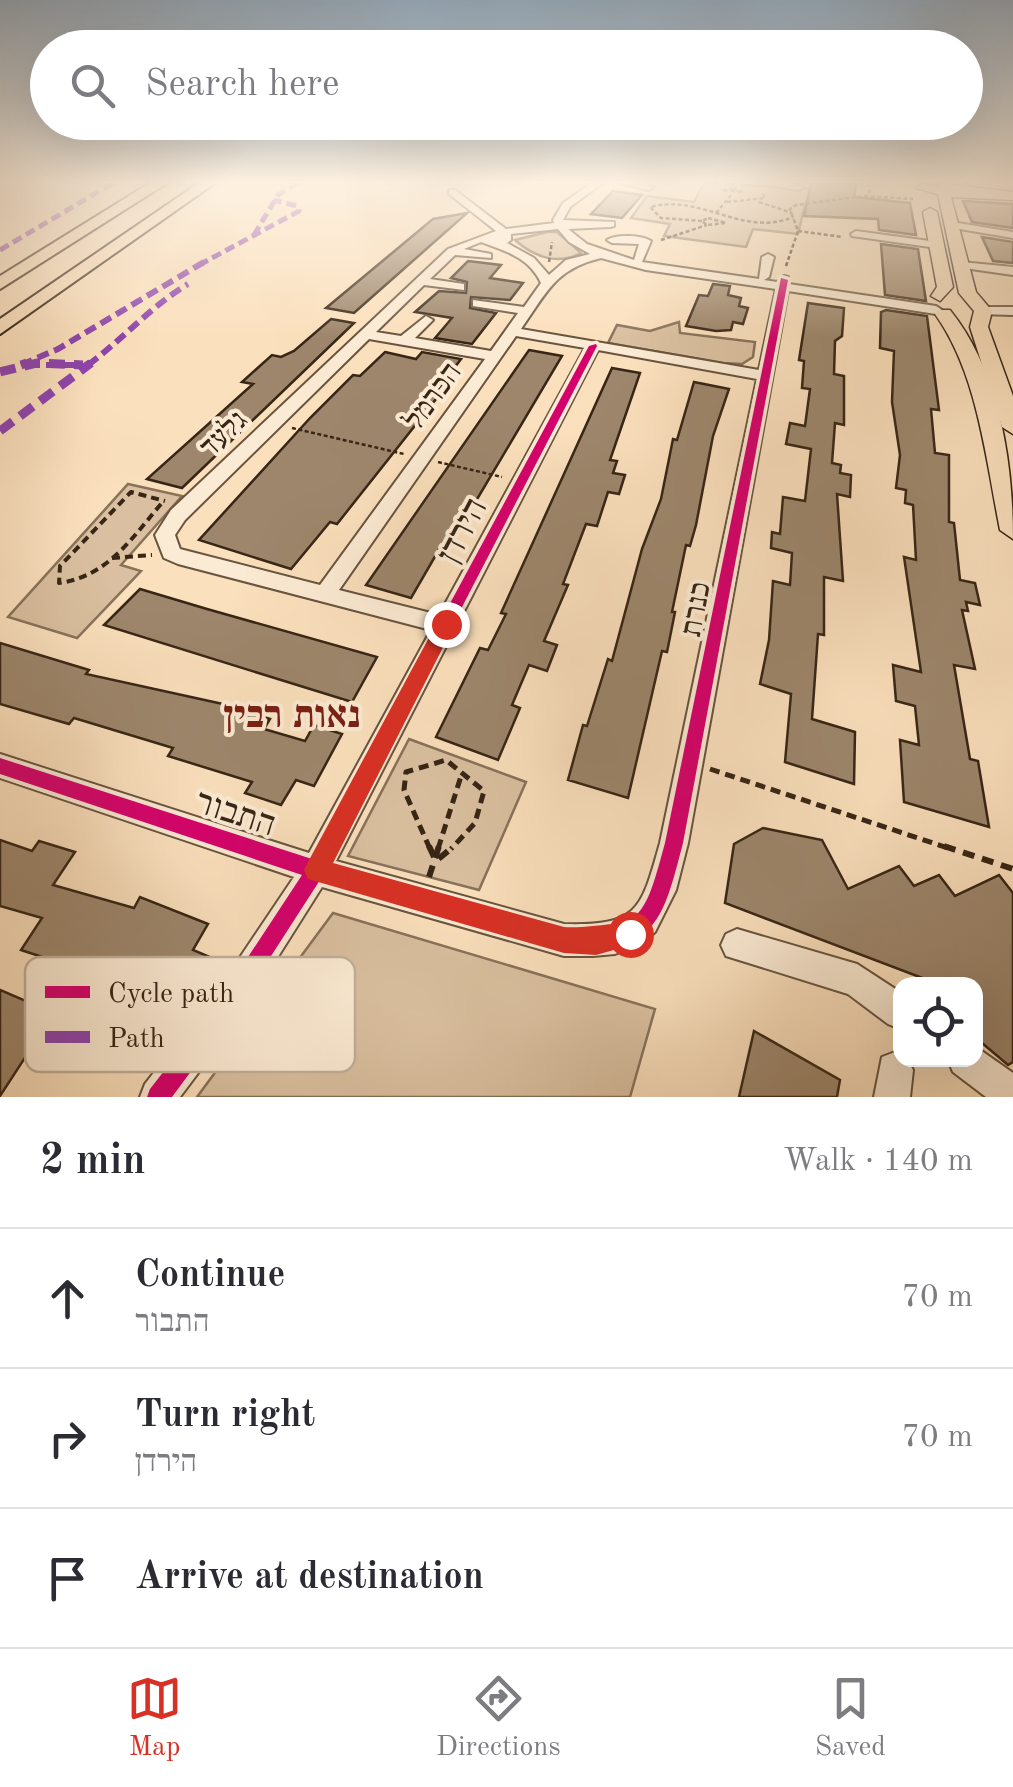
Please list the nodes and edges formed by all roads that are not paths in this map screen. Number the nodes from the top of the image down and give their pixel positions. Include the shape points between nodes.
1 (79, 234) edge
2 (135, 234) edge
3 (500, 234) edge
4 (529, 234) edge
5 (568, 234) edge
6 (581, 234) edge
7 (856, 234) edge
8 (934, 234) edge
9 (954, 234) edge
10 (507, 240) junction
11 (612, 240) dead end
12 (937, 245) junction
13 (460, 246) junction
14 (602, 254) junction
15 (488, 256) dead end
16 (768, 257) dead end
17 (526, 258) junction
18 (639, 258) junction
19 (570, 262) junction
20 (961, 265) junction
21 (1013, 271) edge
22 (420, 281) junction
23 (776, 281) junction
24 (547, 283) junction
25 (0, 284) edge
26 (460, 287) dead end
27 (478, 303) dead end
28 (938, 304) junction
29 (980, 310) junction
30 (527, 311) junction
31 (1013, 311) edge
32 (426, 320) dead end
33 (0, 328) edge
34 (512, 332) junction
35 (366, 334) junction
36 (405, 340) junction
37 (592, 346) junction
38 (495, 356) junction
39 (765, 376) junction
40 (1013, 428) edge
41 (1013, 530) edge
42 (324, 594) junction
43 (446, 624) junction
44 (0, 766) edge
45 (316, 870) junction
46 (630, 934) joint
47 (737, 945) dead end
48 (259, 957) edge
49 (893, 1007) edge
50 (974, 1067) edge
51 (177, 1072) edge
52 (1013, 1095) edge
53 (158, 1097) edge

1 - 25 highway
2 - 33 highway
3 - 10 street
4 - 10 street
5 - 14 street
6 - 18 street
7 - 12 street via 856,240
8 - 12 main road
9 - 20 main road
10 - 13 street
10 - 17 street
11 - 18 street via 646,242
12 - 28 main road via 945,286
13 - 15 street
13 - 22 street, גלעד
14 - 19 street, הכרמל
14 - 23 street via 646,266
16 - 23 street, כנרת
17 - 19 street
17 - 24 street
18 - 23 street
19 - 24 street, הכרמל
20 - 21 street
20 - 29 main road
22 - 26 street
22 - 35 street, גלעד
23 - 28 street
23 - 39 street, כנרת
24 - 30 street, הכרמל
27 - 30 street
28 - 29 main road via 970,318
28 - 41 main road via 960,337
29 - 31 street
29 - 40 main road via 979,327
30 - 34 street, הכרמל
32 - 36 street
34 - 37 street
34 - 38 street, הכרמל
35 - 36 street
35 - 42 street, גלעד via 187,506 166,536 171,553
36 - 38 street
37 - 39 street
37 - 43 street, הירדן
38 - 42 street, הכרמל
39 - 46 street, כנרת via 662,891 652,917
42 - 43 street
43 - 45 street, הירדן
44 - 45 street, התבור
45 - 46 street, התבור via 564,940
45 - 48 street, הירדן
47 - 49 street via 857,980
50 - 52 street
51 - 53 street, הירדן

